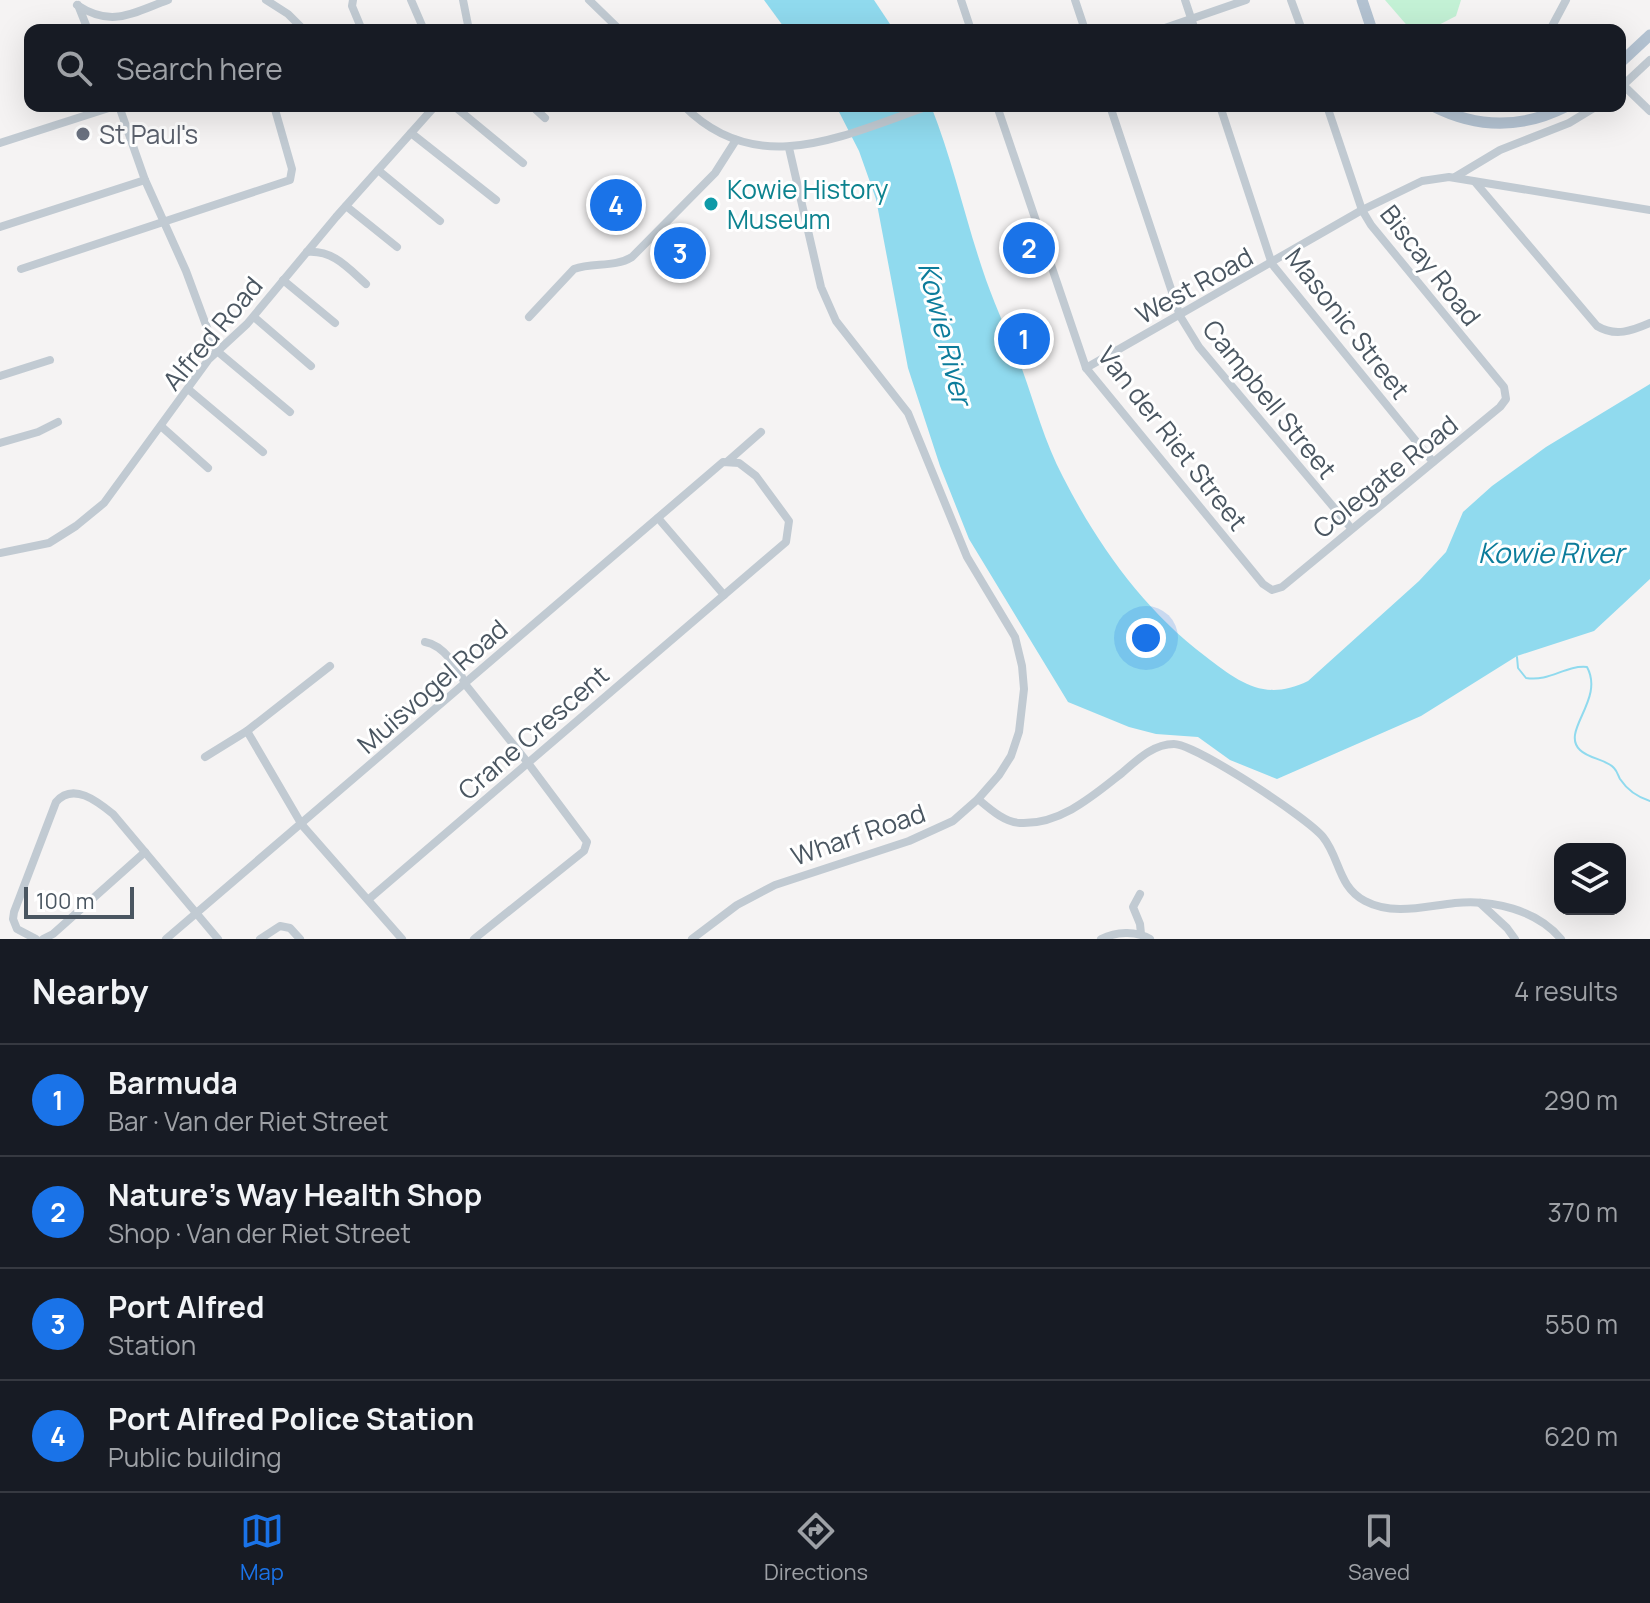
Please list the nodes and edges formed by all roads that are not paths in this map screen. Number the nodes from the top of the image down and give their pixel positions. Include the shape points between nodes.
1 (168, 0) edge
2 (266, 0) edge
3 (353, 0) edge
4 (411, 0) edge
5 (463, 0) edge
6 (589, 0) edge
7 (961, 0) edge
8 (1075, 0) edge
9 (1185, 0) edge
10 (1246, 0) edge
11 (1291, 0) edge
12 (1566, 0) edge
13 (77, 2) edge
14 (1361, 2) edge
15 (1191, 18) junction
16 (110, 19) junction
17 (86, 24) edge
18 (106, 24) edge
19 (298, 24) edge
20 (360, 24) edge
21 (421, 24) edge
22 (468, 24) edge
23 (614, 24) edge
24 (969, 24) edge
25 (1083, 24) edge
26 (1175, 24) edge
27 (1193, 24) edge
28 (1300, 24) edge
29 (1370, 24) edge
30 (1553, 24) edge
31 (1650, 35) edge
32 (1626, 57) edge
33 (1650, 60) edge
34 (1626, 82) edge
35 (1626, 90) edge
36 (1650, 111) edge
37 (100, 112) edge
38 (119, 112) edge
39 (276, 112) edge
40 (430, 112) edge
41 (461, 112) edge
42 (538, 112) edge
43 (691, 112) edge
44 (912, 112) edge
45 (999, 112) edge
46 (1112, 112) edge
47 (1222, 112) edge
48 (1329, 112) edge
49 (1450, 112) edge
50 (1554, 112) edge
51 (1587, 112) edge
52 (545, 118) dead end
53 (411, 133) junction
54 (736, 140) junction
55 (0, 143) edge
56 (789, 148) junction
57 (523, 163) dead end
58 (378, 170) junction
59 (1455, 178) junction
60 (145, 180) junction
61 (1474, 181) junction
62 (496, 200) dead end
63 (346, 206) junction
64 (1362, 210) junction
65 (1650, 210) edge
66 (440, 221) dead end
67 (163, 222) junction
68 (0, 227) edge
69 (397, 247) dead end
70 (307, 252) junction
71 (1272, 264) junction
72 (21, 269) dead end
73 (283, 280) junction
74 (366, 284) dead end
75 (1180, 316) junction
76 (254, 317) junction
77 (529, 317) dead end
78 (335, 323) dead end
79 (1650, 323) edge
80 (217, 351) junction
81 (50, 360) dead end
82 (311, 366) dead end
83 (1086, 368) junction
84 (0, 376) edge
85 (188, 389) junction
86 (1507, 392) joint
87 (290, 412) dead end
88 (58, 422) dead end
89 (162, 427) junction
90 (761, 432) dead end
91 (0, 443) edge
92 (263, 452) dead end
93 (725, 462) junction
94 (1433, 462) junction
95 (208, 468) dead end
96 (658, 518) junction
97 (1351, 528) junction
98 (0, 553) edge
99 (1282, 587) joint
100 (724, 595) junction
101 (425, 642) dead end
102 (330, 666) dead end
103 (465, 684) junction
104 (247, 731) junction
105 (205, 757) dead end
106 (528, 763) junction
107 (978, 799) junction
108 (302, 825) junction
109 (145, 852) junction
110 (1140, 894) dead end
111 (369, 899) junction
112 (1480, 903) junction
113 (196, 913) junction
114 (1146, 937) edge
115 (36, 939) edge
116 (43, 939) edge
117 (166, 939) edge
118 (218, 939) edge
119 (260, 939) edge
120 (300, 939) edge
121 (402, 939) edge
122 (474, 939) edge
123 (692, 939) edge
124 (1101, 939) edge
125 (1515, 939) edge
126 (1561, 939) edge

1 - 16 street
2 - 19 street
3 - 20 street
4 - 21 street
5 - 22 street
6 - 23 street
7 - 24 street
8 - 25 street
9 - 15 street
10 - 15 street
11 - 28 street
12 - 30 street
13 - 16 street
13 - 17 street
14 - 29 main road
15 - 26 street
15 - 27 street
16 - 18 street
31 - 32 main road
33 - 34 street
35 - 36 street
37 - 55 street
38 - 60 street
39 - 67 street via 292,169 290,180
40 - 53 street, Alfred Road
41 - 57 street
42 - 52 street
43 - 54 street
44 - 56 street
45 - 83 street, Van der Riet Street
46 - 75 street, Campbell Street
47 - 71 street, Masonic Street
48 - 64 street, Biscay Road
49 - 50 main road via 1478,122 1507,124
51 - 59 street via 1500,150
53 - 58 street, Alfred Road
53 - 62 street
54 - 56 street
54 - 77 street via 715,173 632,257 574,269
56 - 107 street, Wharf Road via 831,312 908,413 961,545 1019,649 1024,697 1017,743 1006,766
58 - 63 street, Alfred Road
58 - 66 street
59 - 61 street
59 - 64 street, West Road via 1422,181
60 - 67 street
60 - 68 street
61 - 65 street
61 - 79 street via 1597,326 1623,332
63 - 69 street
63 - 70 street, Alfred Road
64 - 71 street, West Road
64 - 86 street, Biscay Road
67 - 72 street
67 - 80 street
70 - 73 street, Alfred Road
70 - 74 street via 323,251 336,258
71 - 75 street, West Road
71 - 94 street, Masonic Street
73 - 76 street, Alfred Road
73 - 78 street
75 - 83 street, West Road
75 - 97 street, Campbell Street via 1199,347
76 - 80 street, Alfred Road
76 - 82 street
80 - 85 street, Alfred Road
80 - 87 street
81 - 84 street
83 - 99 street, Van der Riet Street via 1263,584 1272,590
85 - 89 street, Alfred Road
85 - 92 street
86 - 94 street, Colegate Road via 1500,407
88 - 91 street
89 - 95 street
89 - 98 street, Alfred Road via 86,519 49,543
90 - 93 street, Muisvogel Road
93 - 96 street, Muisvogel Road
93 - 100 street, Crane Crescent via 745,465 756,476 789,527 786,542
94 - 97 street, Colegate Road
96 - 100 street
96 - 103 street, Muisvogel Road
97 - 99 street, Colegate Road
100 - 106 street, Crane Crescent
101 - 103 street via 445,655
102 - 104 street
103 - 106 street
103 - 108 street, Muisvogel Road
104 - 105 street
104 - 108 street
106 - 111 street, Crane Crescent
106 - 122 street via 587,845
107 - 112 street via 1020,823 1049,818 1086,802 1156,747 1179,744 1311,824 1329,845 1348,889 1367,902 1399,909
107 - 123 street, Wharf Road via 934,832 775,885
108 - 111 street
108 - 113 street, Muisvogel Road
109 - 113 street
109 - 115 street via 103,806 79,793 56,802 13,919 17,929
109 - 116 street
110 - 114 street via 1133,907
111 - 121 street
112 - 125 street
112 - 126 street via 1524,913
113 - 117 street, Muisvogel Road
113 - 118 street
114 - 124 street via 1116,934
119 - 120 street via 280,926

